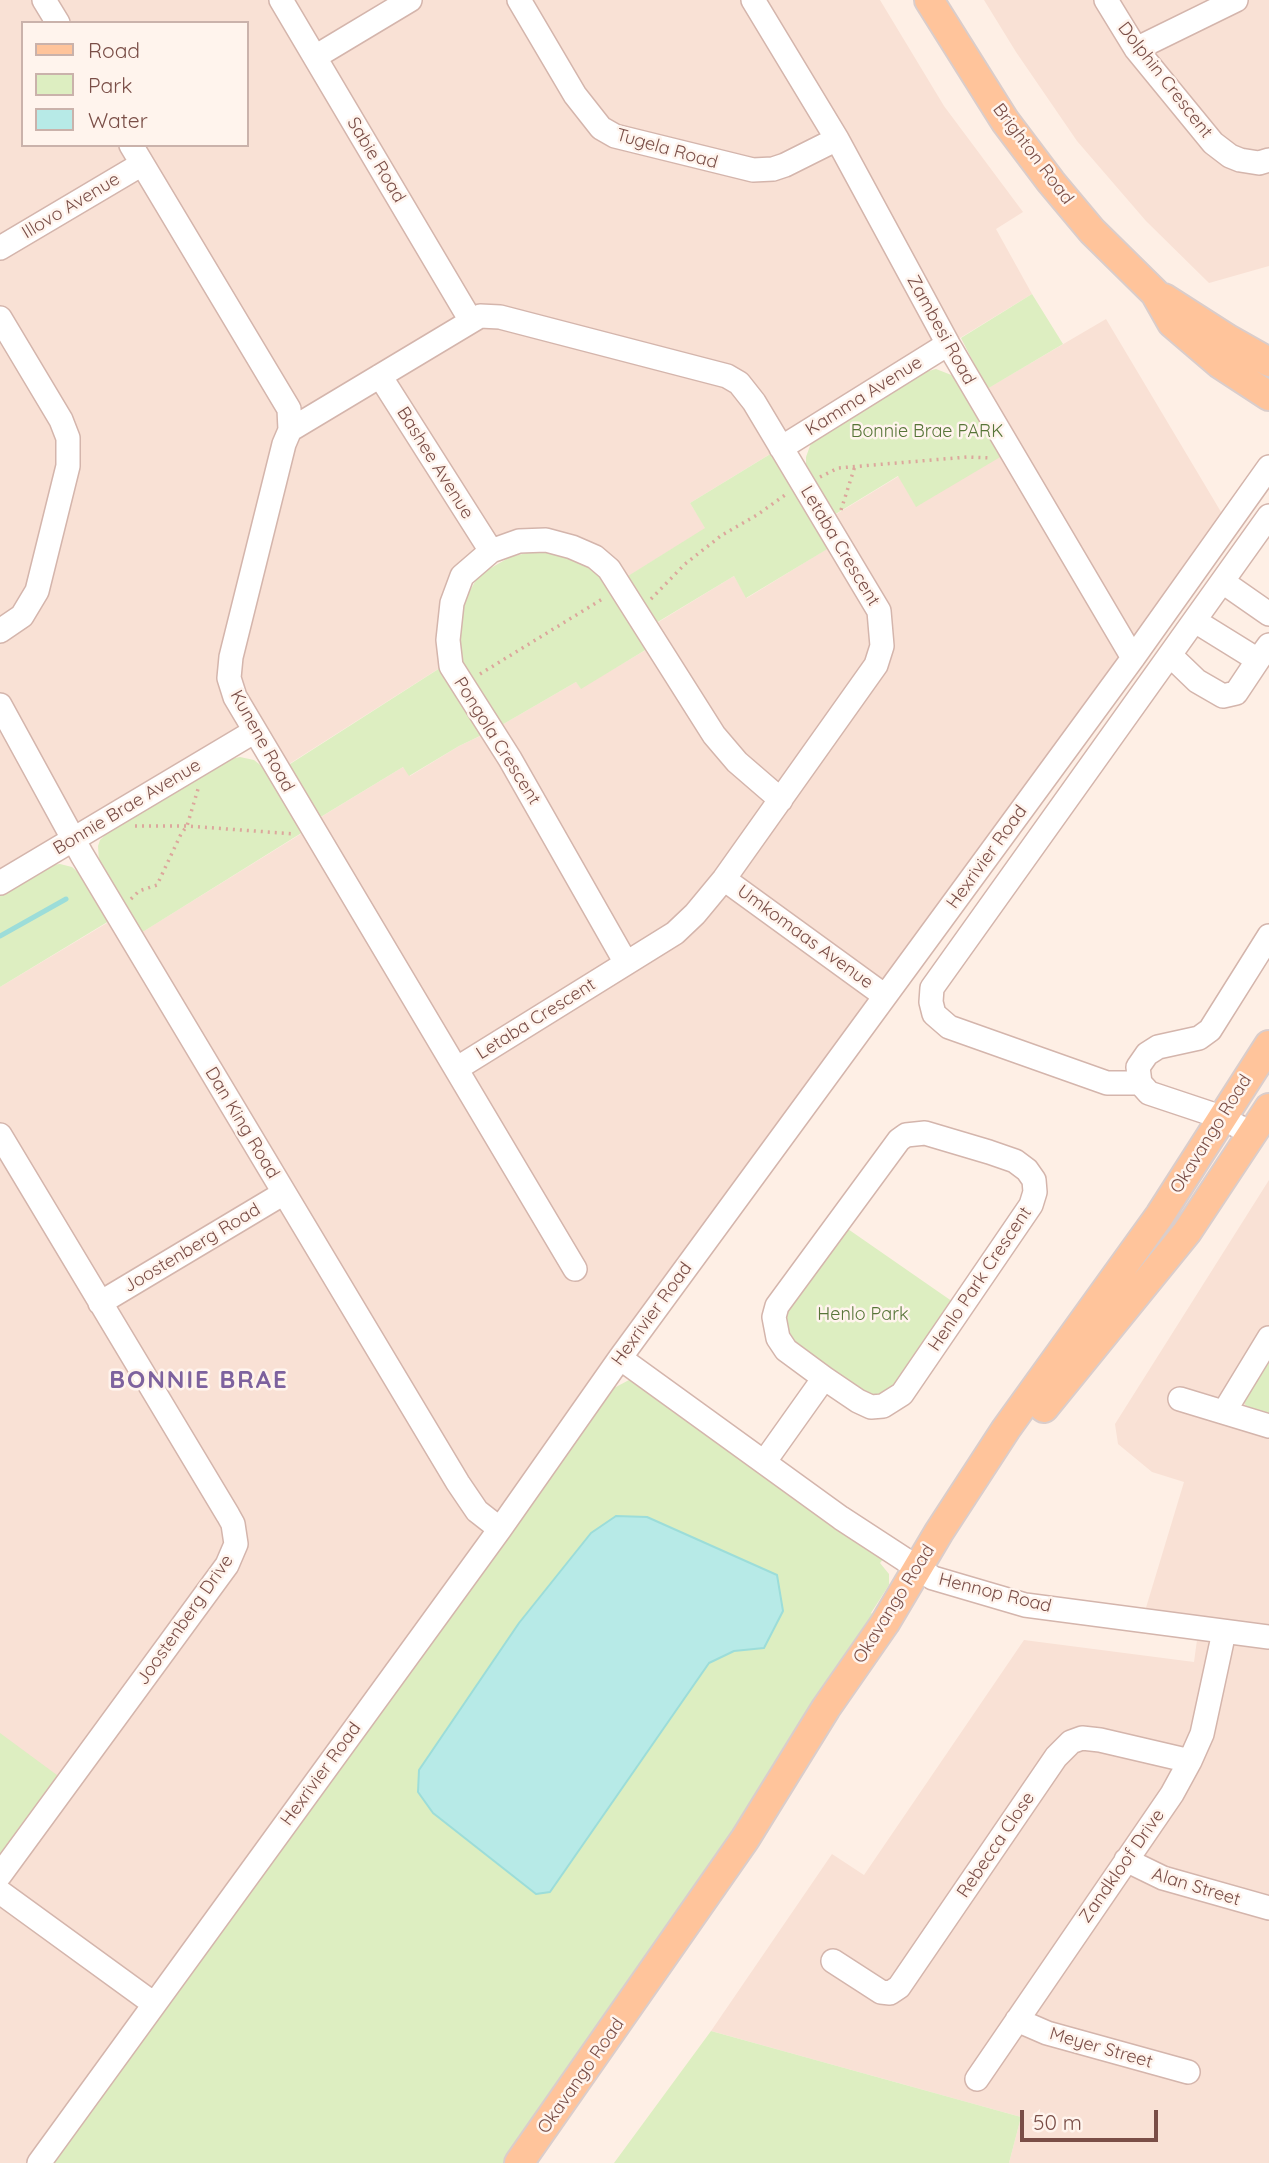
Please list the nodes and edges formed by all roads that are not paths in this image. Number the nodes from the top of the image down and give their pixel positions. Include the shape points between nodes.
1 (44, 0) edge
2 (281, 0) edge
3 (410, 0) edge
4 (519, 0) edge
5 (753, 0) edge
6 (929, 0) edge
7 (1106, 0) edge
8 (1236, 0) edge
9 (57, 21) edge
10 (1136, 49) junction
11 (315, 57) junction
12 (837, 139) junction
13 (136, 155) edge
14 (1269, 160) edge
15 (0, 248) edge
16 (1155, 293) junction
17 (0, 318) edge
18 (471, 321) junction
19 (948, 344) junction
20 (1269, 362) edge
21 (380, 376) junction
22 (1269, 396) edge
23 (290, 430) junction
24 (781, 448) junction
25 (1269, 467) edge
26 (1269, 516) edge
27 (1262, 544) edge
28 (491, 551) junction
29 (1223, 582) junction
30 (1269, 614) edge
31 (1195, 621) junction
32 (0, 631) edge
33 (1264, 652) edge
34 (1171, 656) junction
35 (1133, 658) junction
36 (0, 705) edge
37 (255, 731) junction
38 (780, 800) junction
39 (73, 840) junction
40 (724, 879) junction
41 (0, 883) edge
42 (1269, 936) edge
43 (626, 963) junction
44 (886, 996) junction
45 (1269, 1045) edge
46 (456, 1069) junction
47 (1140, 1083) junction
48 (1269, 1108) edge
49 (1221, 1117) junction
50 (1252, 1133) junction
51 (0, 1135) edge
52 (284, 1194) junction
53 (575, 1269) dead end
54 (100, 1303) junction
55 (1269, 1338) edge
56 (620, 1358) junction
57 (824, 1378) junction
58 (1180, 1399) dead end
59 (1224, 1412) junction
60 (1269, 1426) edge
61 (765, 1461) junction
62 (500, 1529) junction
63 (925, 1574) junction
64 (1224, 1632) junction
65 (1269, 1637) edge
66 (1190, 1762) junction
67 (1126, 1860) junction
68 (0, 1875) edge
69 (0, 1892) edge
70 (1269, 1908) edge
71 (832, 1961) dead end
72 (154, 2004) junction
73 (1017, 2020) junction
74 (1188, 2072) dead end
75 (977, 2080) dead end
76 (39, 2163) edge
77 (519, 2163) edge
78 (531, 2163) edge

1 - 9 street
2 - 11 street, Sabie Road
3 - 11 street
4 - 12 street, Tugela Road via 575,95 601,128 615,136 753,170 785,165
5 - 12 street, Zambesi Road
6 - 16 main road, Brighton Road via 1005,121 1051,182 1092,231
7 - 10 street, Dolphin Crescent
8 - 10 street
10 - 14 street, Dolphin Crescent via 1222,151 1248,162
11 - 18 street, Sabie Road
12 - 19 street, Zambesi Road
13 - 15 street, Illovo Avenue
13 - 23 street via 289,408
16 - 20 main road, Brighton Road
16 - 22 main road, Brighton Road via 1172,323 1220,364
17 - 32 street via 68,438 68,466 37,591 22,616
18 - 21 street, Letaba Crescent
18 - 24 street, Letaba Crescent via 480,316 500,317 727,376 744,388
19 - 24 street, Kamma Avenue
19 - 35 street, Zambesi Road
21 - 23 street, Letaba Crescent
21 - 28 street, Bashee Avenue
23 - 37 street, Kunene Road via 229,668 231,688
24 - 38 street, Letaba Crescent via 880,611 882,646 876,665
25 - 35 street, Hexrivier Road
26 - 27 street
27 - 29 street
28 - 38 street, Pongola Crescent via 519,541 546,540 595,556 609,569 714,735
28 - 43 street, Pongola Crescent via 462,576 452,603 451,666 510,759
29 - 30 street
29 - 31 street
31 - 33 street
31 - 34 street
33 - 34 street via 1237,693 1223,695 1197,681
34 - 47 street via 932,988 934,1014 949,1027 1107,1083
35 - 44 street, Hexrivier Road
36 - 39 street, Dan King Road
37 - 39 street, Bonnie Brae Avenue
37 - 46 street, Kunene Road
38 - 40 street, Letaba Crescent
39 - 41 street, Bonnie Brae Avenue
39 - 52 street, Dan King Road
40 - 43 street, Letaba Crescent via 675,933
40 - 44 street, Umkomaas Avenue
42 - 47 street via 1210,1030 1199,1038 1147,1054 1138,1067
43 - 46 street, Letaba Crescent
44 - 56 street, Hexrivier Road
45 - 49 main road, Okavango Road
46 - 53 street, Kunene Road
47 - 49 street via 1149,1093
48 - 50 main road, Okavango Road
49 - 50 street
49 - 63 main road, Okavango Road via 1160,1215 1006,1429
50 - 63 main road, Okavango Road via 1187,1231 1025,1432
51 - 54 street, Joostenberg Drive
52 - 54 street, Joostenberg Road
52 - 62 street, Dan King Road via 457,1483 477,1511
54 - 68 street, Joostenberg Drive via 228,1515 236,1544 227,1566
55 - 59 street
56 - 61 street, Hennop Road
56 - 62 street, Hexrivier Road
57 - 57 street, Henlo Park Crescent via 871,1407 883,1406 902,1394 1031,1205 1034,1180 1027,1170 1015,1161 925,1133 898,1140 777,1306 778,1338 786,1350
57 - 61 street
58 - 59 street
59 - 60 street
61 - 63 street, Hennop Road
62 - 72 street, Hexrivier Road
63 - 64 street, Hennop Road via 1025,1605
63 - 77 main road, Okavango Road via 826,1708 745,1839
63 - 78 main road, Okavango Road via 699,1925
64 - 65 street, Hennop Road
64 - 66 street, Zandkloof Drive via 1202,1734
66 - 67 street, Zandkloof Drive
66 - 71 street, Rebecca Close via 1100,1740 1071,1742 1056,1757 899,1987 881,1992
67 - 70 street, Alan Street via 1163,1878
67 - 73 street, Zandkloof Drive
69 - 72 street
72 - 76 street, Hexrivier Road
73 - 74 street, Meyer Street via 1047,2033
73 - 75 street, Zandkloof Drive

